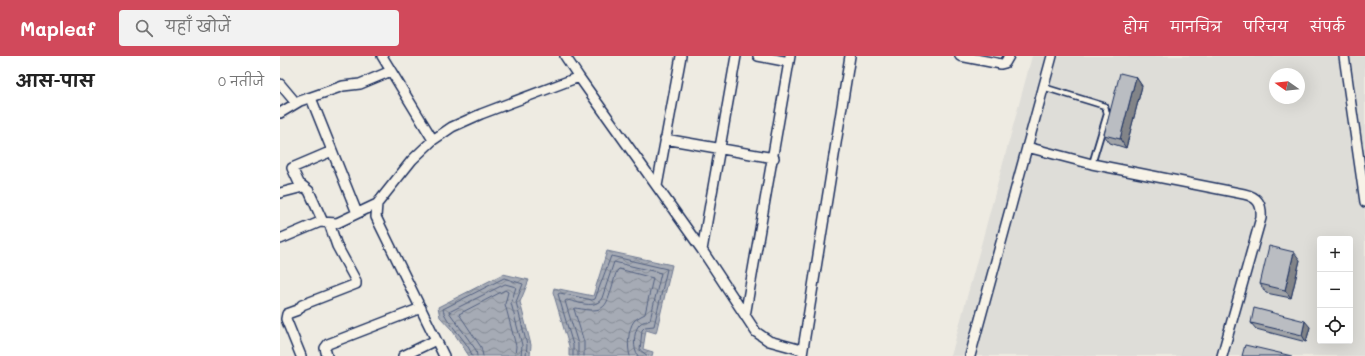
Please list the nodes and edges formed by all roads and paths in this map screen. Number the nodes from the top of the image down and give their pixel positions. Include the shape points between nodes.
1 (382, 56) edge
2 (564, 56) edge
3 (680, 56) edge
4 (736, 56) edge
5 (758, 56) edge
6 (850, 56) edge
7 (960, 56) edge
8 (1008, 56) edge
9 (1052, 56) edge
10 (1344, 56) edge
11 (789, 59) edge
12 (391, 70) junction
13 (579, 77) junction
14 (280, 84) edge
15 (1043, 87) junction
16 (311, 98) junction
17 (296, 103) junction
18 (280, 113) edge
19 (665, 139) junction
20 (433, 140) junction
21 (1027, 147) junction
22 (718, 149) junction
23 (332, 151) junction
24 (774, 158) junction
25 (1092, 164) junction
26 (657, 186) junction
27 (303, 187) junction
28 (280, 193) edge
29 (1365, 202) edge
30 (377, 204) junction
31 (357, 213) junction
32 (326, 222) junction
33 (280, 239) edge
34 (702, 250) junction
35 (421, 308) junction
36 (745, 316) junction
37 (436, 340) junction
38 (802, 353) edge
39 (301, 356) edge
40 (327, 356) edge
41 (403, 356) edge
42 (444, 356) edge
43 (970, 356) edge
44 (1222, 356) edge

1 - 12 street
2 - 13 street
3 - 19 street
4 - 22 street
5 - 11 street
6 - 38 street
7 - 8 street via 993,64 1005,63
9 - 15 street
10 - 29 street
11 - 24 street
12 - 16 street via 360,84 343,86
12 - 20 street
13 - 20 street via 481,114 452,127
13 - 26 street
14 - 17 street
15 - 21 street
15 - 25 lane via 1105,106 1107,114
16 - 17 street
16 - 23 street
17 - 18 street
19 - 22 street
19 - 26 street
20 - 30 street via 412,160
21 - 25 street
21 - 43 street
22 - 24 street
22 - 34 street
23 - 27 street via 294,166 293,170
23 - 31 street
24 - 36 street
25 - 44 street via 1251,196 1262,207
26 - 34 street
27 - 28 street
27 - 32 street via 309,191
30 - 31 street
30 - 35 street via 376,217
31 - 32 street via 337,223
32 - 33 street
32 - 39 street via 356,284 302,305 298,310 287,314 286,319
34 - 36 street
35 - 37 street
35 - 40 street via 328,344 325,348
36 - 38 street via 763,338
37 - 41 street
37 - 42 street

